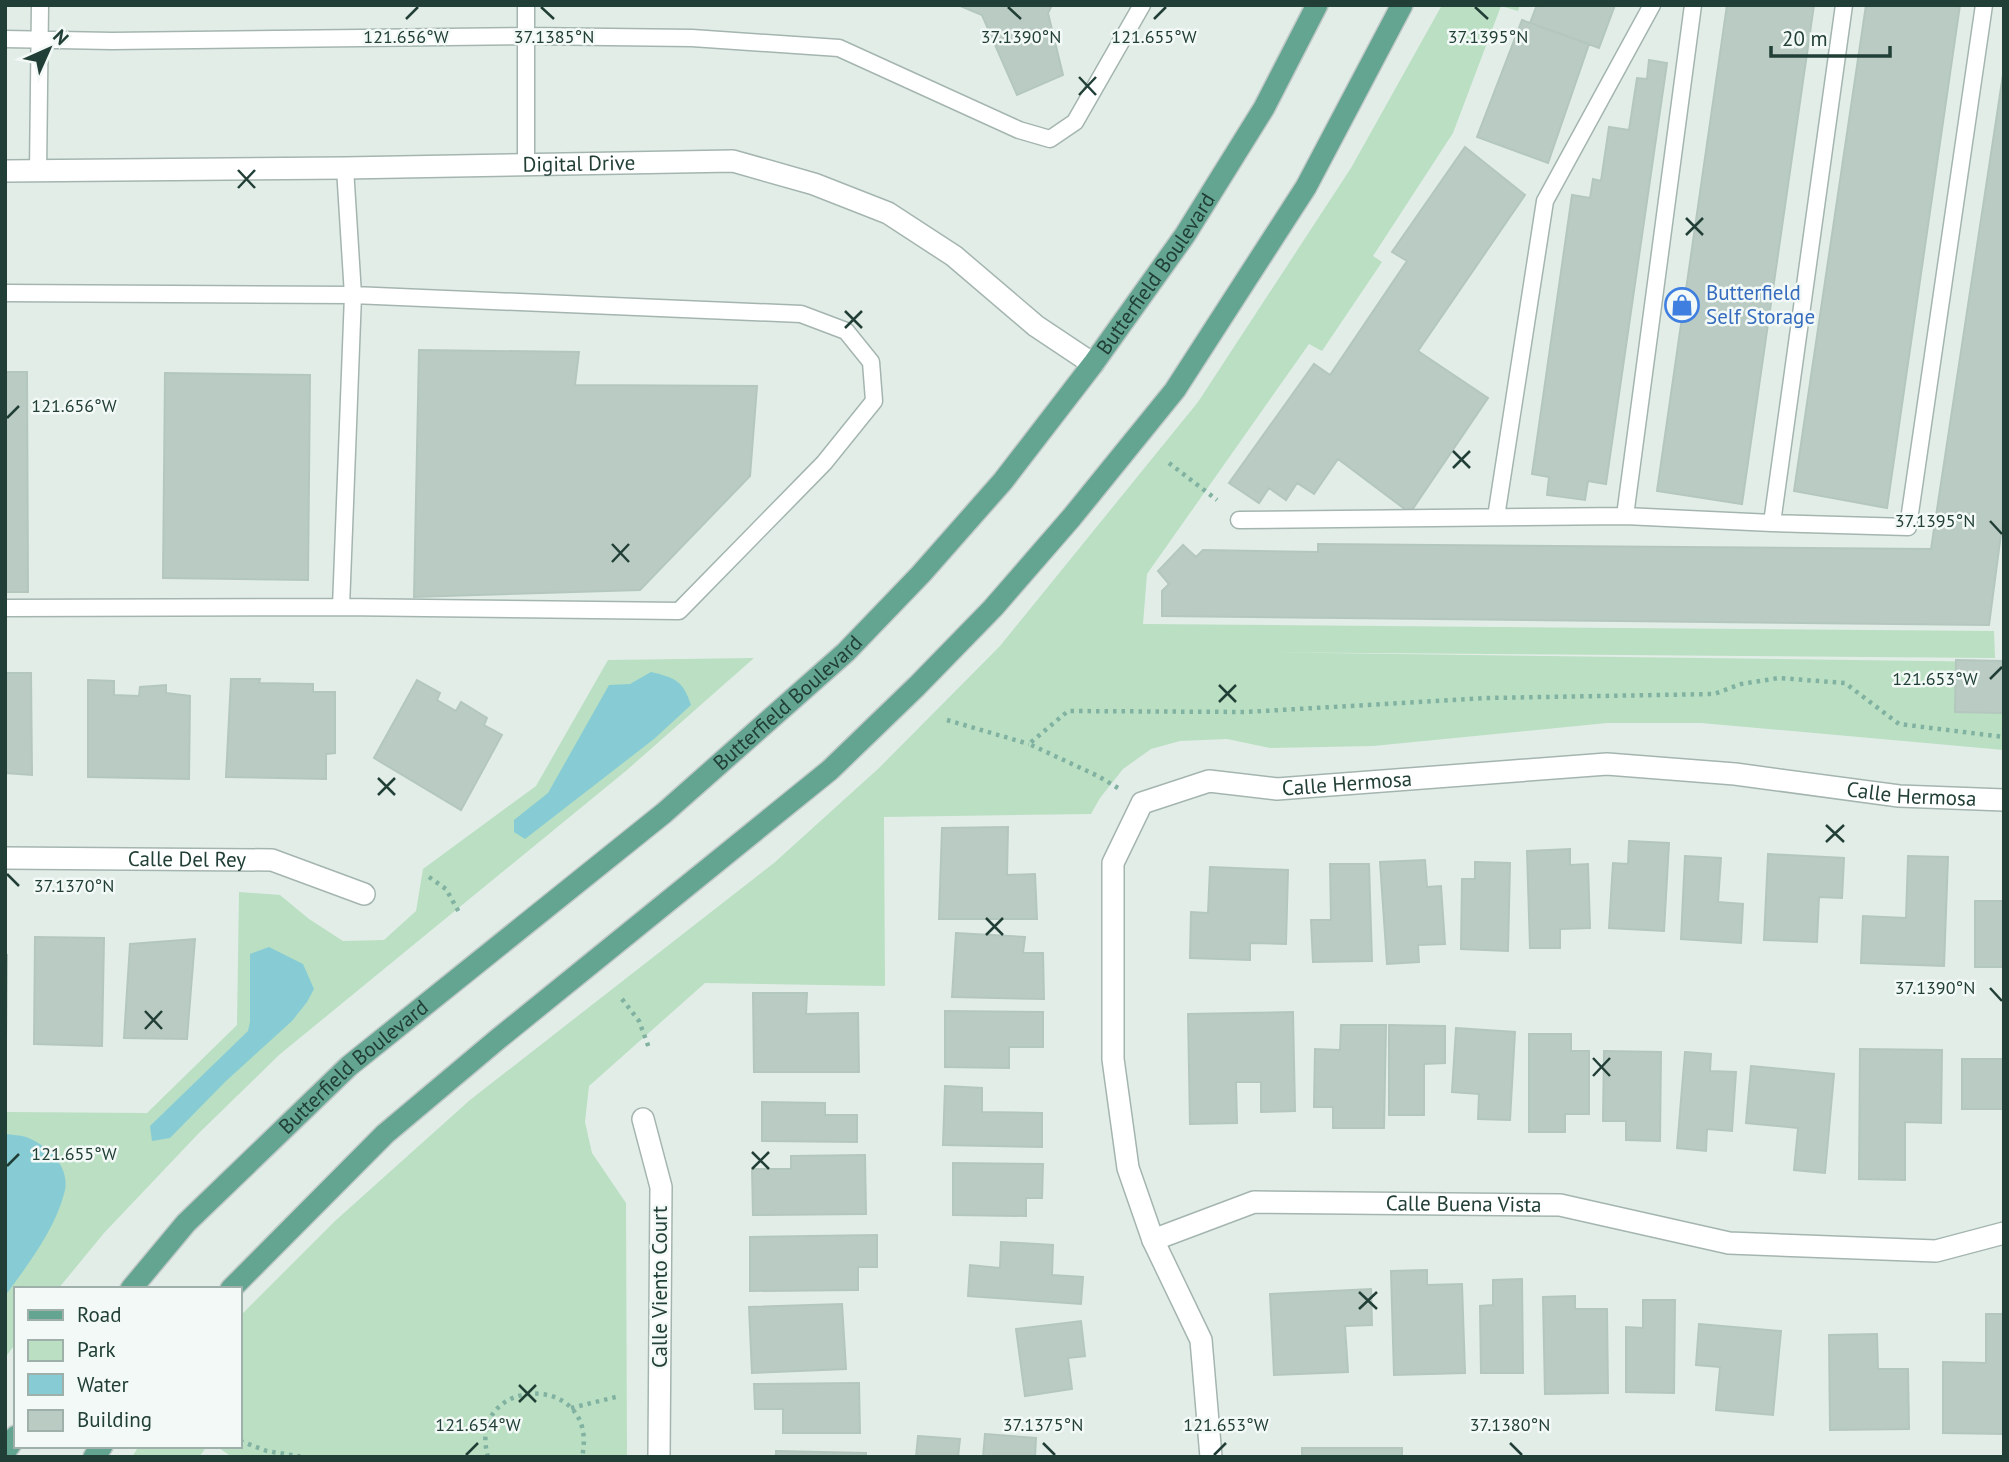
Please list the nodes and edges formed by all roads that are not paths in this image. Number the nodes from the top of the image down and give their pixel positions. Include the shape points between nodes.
1 (40, 5) edge
2 (526, 5) edge
3 (1142, 5) edge
4 (1317, 5) edge
5 (1402, 5) edge
6 (1652, 5) edge
7 (1693, 5) edge
8 (1844, 5) edge
9 (1984, 5) edge
10 (525, 36) junction
11 (5, 39) edge
12 (40, 41) junction
13 (526, 165) junction
14 (345, 169) junction
15 (5, 171) edge
16 (38, 171) junction
17 (5, 293) edge
18 (353, 295) junction
19 (1093, 364) junction
20 (1625, 516) junction
21 (1496, 517) junction
22 (1239, 520) dead end
23 (1772, 523) junction
24 (341, 607) junction
25 (5, 608) edge
26 (2004, 800) edge
27 (5, 858) edge
28 (364, 894) dead end
29 (643, 1119) dead end
30 (2004, 1233) edge
31 (1153, 1240) junction
32 (133, 1287) edge
33 (233, 1287) edge
34 (659, 1457) edge
35 (1212, 1457) edge

1 - 12 lane
2 - 10 lane
3 - 10 lane via 1076,122 1050,139 1019,130 839,48 692,37
4 - 19 main road, Butterfield Boulevard via 1264,108 1185,235
5 - 33 main road via 1306,187 1175,390 993,608 830,770 385,1134
6 - 21 lane via 1545,201
7 - 20 lane
8 - 23 lane
9 - 23 lane via 1908,527
10 - 12 lane
10 - 13 lane
11 - 12 lane
12 - 16 lane
13 - 14 street, Digital Drive
13 - 19 street, Digital Drive via 733,161 814,184 888,213 954,256 1036,326
14 - 16 street, Digital Drive
14 - 18 lane
15 - 16 street, Digital Drive
17 - 18 lane
18 - 24 lane
18 - 24 lane via 801,314 846,331 871,362 874,401 824,463 679,611
19 - 32 main road, Butterfield Boulevard via 1003,481 846,652 664,813 349,1066 186,1223
20 - 21 lane
20 - 23 lane
21 - 22 lane
24 - 25 lane
26 - 31 street, Calle Hermosa via 1899,796 1735,774 1607,764 1277,789 1209,781 1142,803 1113,863 1113,1059 1128,1168
27 - 28 street, Calle Del Rey via 272,860
29 - 34 street, Calle Viento Court via 661,1187
30 - 31 street, Calle Buena Vista via 1936,1251 1729,1243 1560,1205 1254,1202
31 - 35 street via 1201,1340

